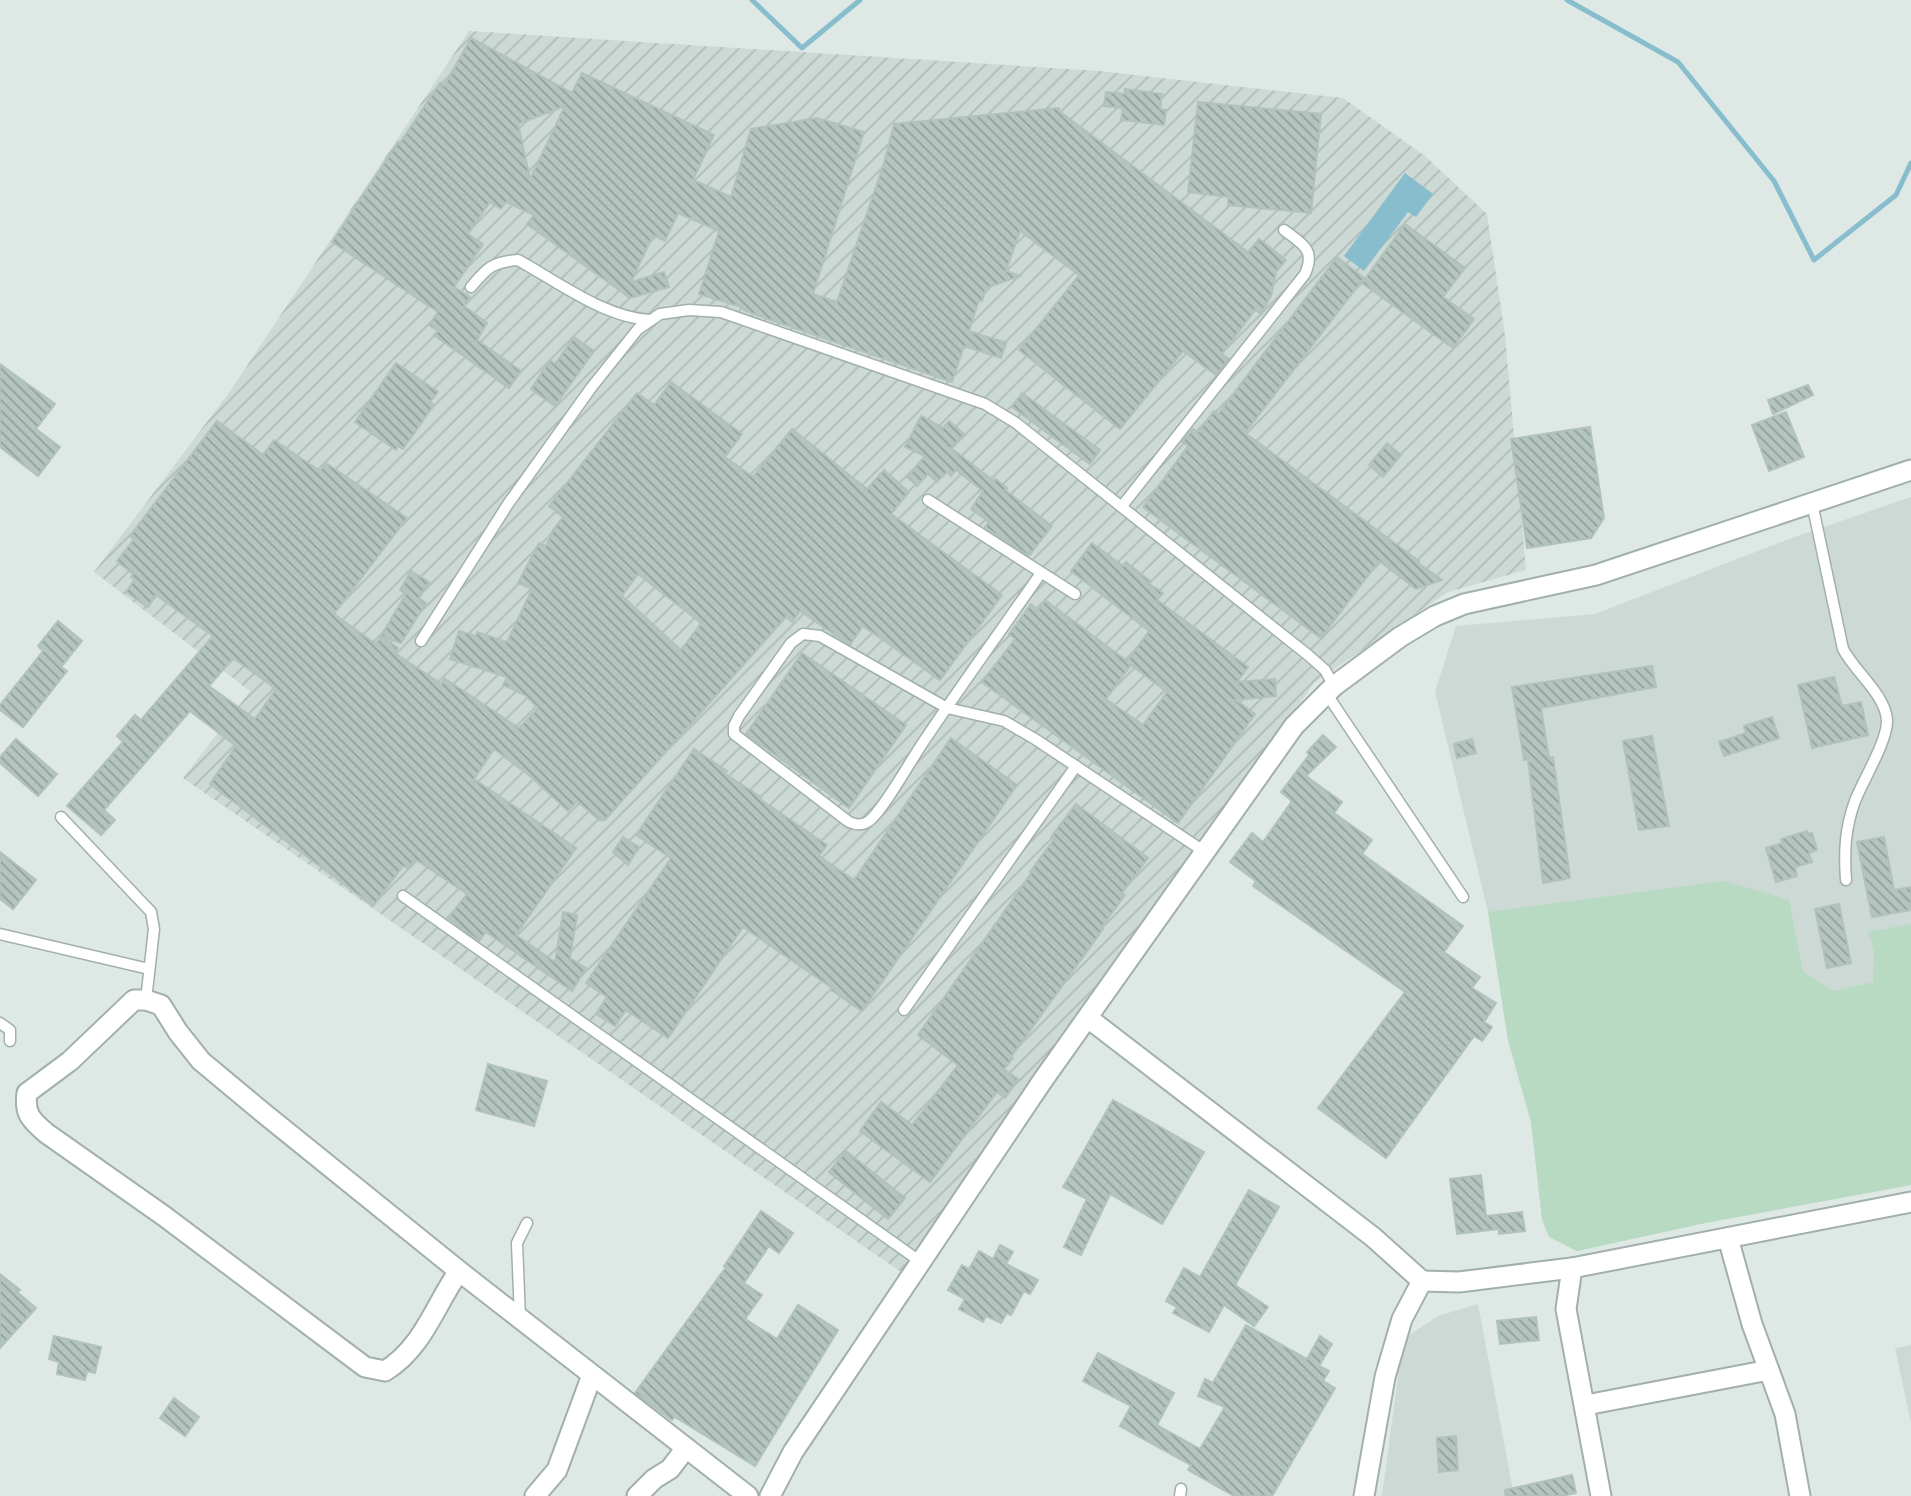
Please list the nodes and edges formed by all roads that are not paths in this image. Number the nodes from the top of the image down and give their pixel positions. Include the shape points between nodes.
1 (1283, 230) dead end
2 (471, 287) dead end
3 (650, 320) junction
4 (1911, 470) edge
5 (928, 500) dead end
6 (1812, 503) junction
7 (1122, 506) junction
8 (1041, 573) junction
9 (1074, 594) dead end
10 (421, 641) dead end
11 (1330, 690) junction
12 (947, 708) junction
13 (1076, 766) junction
14 (61, 817) dead end
15 (1205, 852) junction
16 (1846, 880) dead end
17 (403, 895) dead end
18 (1463, 897) dead end
19 (0, 934) edge
20 (149, 970) junction
21 (146, 1000) junction
22 (904, 1010) dead end
23 (1088, 1018) junction
24 (0, 1023) edge
25 (10, 1041) dead end
26 (1911, 1202) edge
27 (527, 1223) dead end
28 (1728, 1238) junction
29 (922, 1262) junction
30 (1572, 1268) junction
31 (458, 1270) junction
32 (1422, 1281) junction
33 (520, 1318) junction
34 (1769, 1370) junction
35 (592, 1374) junction
36 (1586, 1405) junction
37 (686, 1448) junction
38 (534, 1496) edge
39 (637, 1496) edge
40 (748, 1496) edge
41 (770, 1496) edge
42 (1364, 1496) edge
43 (1601, 1496) edge
44 (1800, 1496) edge

1 - 7 lane via 1307,248 1310,262 1306,274
2 - 3 lane via 500,261 518,261 615,314
3 - 7 lane via 689,310 721,312 985,404
3 - 10 lane via 591,388 508,504
4 - 6 street
5 - 8 lane
6 - 11 street via 1596,575 1464,604 1400,637
6 - 16 lane via 1843,649 1872,688 1887,721 1854,803 1844,842
7 - 11 lane via 1308,654 1325,670
8 - 9 lane
8 - 12 lane
11 - 15 street via 1294,726
11 - 18 lane
12 - 12 lane via 876,813 863,824 849,822 734,734 739,716 791,643 803,634 820,636
12 - 13 lane via 1004,721
13 - 15 lane
13 - 22 lane
14 - 20 lane via 151,912 154,929
15 - 23 street
17 - 29 lane
19 - 20 lane
20 - 21 lane
21 - 31 street via 161,1005 201,1061
21 - 31 street via 134,1000 125,1007 27,1093 25,1108 30,1119 365,1367 385,1371 401,1361
23 - 29 street
23 - 32 street via 1373,1237
24 - 25 lane via 10,1030
26 - 28 street
27 - 33 lane via 517,1243
28 - 30 street
28 - 34 street
29 - 41 street via 793,1452
30 - 32 street via 1458,1282
30 - 36 street via 1566,1310
31 - 33 street
32 - 42 street via 1402,1319 1385,1377
33 - 35 street
34 - 36 street
34 - 44 street via 1785,1414
35 - 37 street
35 - 38 street via 557,1470
36 - 43 street
37 - 39 street via 670,1469
37 - 40 street

